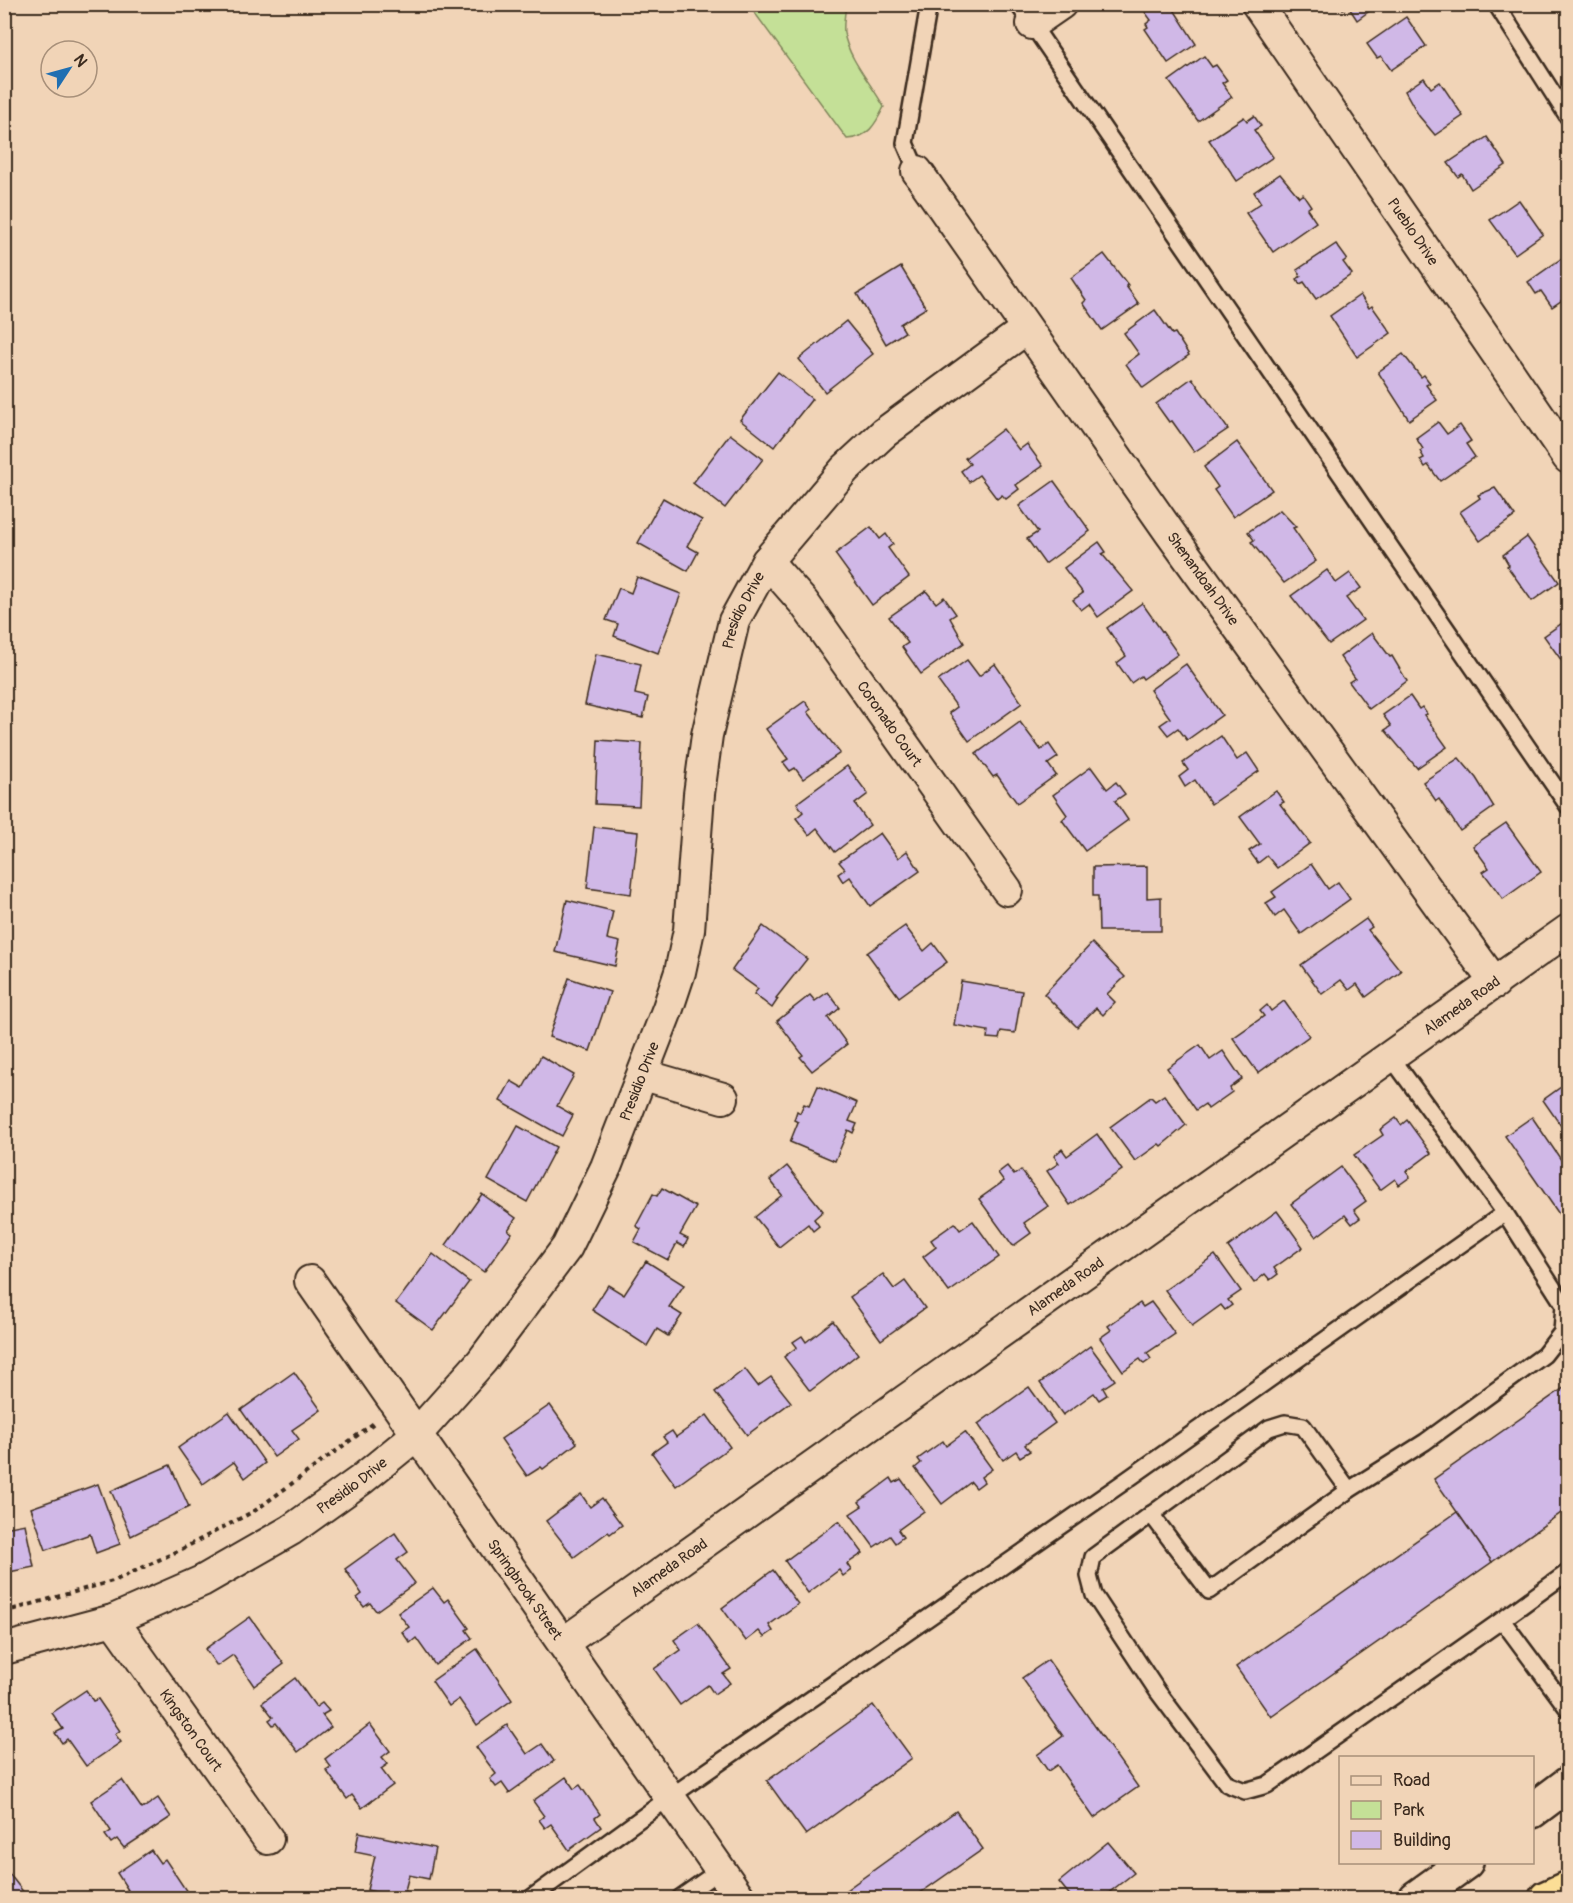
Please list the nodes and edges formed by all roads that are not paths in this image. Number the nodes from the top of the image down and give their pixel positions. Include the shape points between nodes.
1 (929, 4) edge
2 (1061, 4) edge
3 (1257, 4) edge
4 (1496, 4) edge
5 (1025, 14) edge
6 (1569, 117) edge
7 (917, 171) joint
8 (1026, 329) junction
9 (1569, 458) edge
10 (767, 561) junction
11 (1569, 806) edge
12 (1007, 890) dead end
13 (1569, 930) edge
14 (1495, 983) junction
15 (1391, 1057) junction
16 (644, 1075) junction
17 (723, 1098) dead end
18 (1505, 1213) junction
19 (310, 1281) dead end
20 (416, 1436) junction
21 (1349, 1490) junction
22 (1151, 1514) junction
23 (1569, 1572) edge
24 (113, 1620) junction
25 (1502, 1620) junction
26 (563, 1643) junction
27 (4, 1649) edge
28 (1569, 1709) edge
29 (1569, 1784) edge
30 (670, 1797) junction
31 (1534, 1810) edge
32 (268, 1839) dead end
33 (1465, 1864) edge
34 (720, 1870) junction
35 (1569, 1888) edge
36 (531, 1899) edge
37 (680, 1899) edge
38 (740, 1899) edge
39 (1416, 1899) edge
40 (1546, 1899) edge

1 - 7 lane via 905,142
2 - 5 street
3 - 9 street, Pueblo Drive
4 - 6 lane
5 - 11 lane
7 - 8 street, Shenandoah Drive
8 - 10 street, Presidio Drive via 884,433 845,469
8 - 14 street, Shenandoah Drive
10 - 12 street, Coronado Court via 804,603
10 - 16 street, Presidio Drive via 734,621 722,668 699,794 689,930 680,972
13 - 14 street, Alameda Road
14 - 15 street, Alameda Road
15 - 18 lane
15 - 26 street, Alameda Road
16 - 17 street
16 - 20 street, Presidio Drive via 606,1167 567,1246 482,1361
18 - 21 lane via 1564,1305 1562,1332 1544,1355 1425,1442
18 - 30 lane
19 - 20 street, Springbrook Street
20 - 24 street, Presidio Drive via 291,1530 202,1581
20 - 26 street, Springbrook Street
21 - 22 lane via 1303,1426 1285,1423 1269,1428
21 - 22 lane via 1209,1591
22 - 25 lane via 1093,1557 1089,1575 1094,1595 1158,1692 1227,1784 1245,1791 1266,1785
23 - 25 lane
24 - 27 street, Presidio Drive
24 - 32 street, Kingston Court
25 - 28 lane
26 - 30 street, Springbrook Street
29 - 31 main road
30 - 34 street, Springbrook Street
30 - 36 lane
33 - 39 main road
34 - 37 lane
34 - 38 street, Springbrook Street
35 - 40 highway

